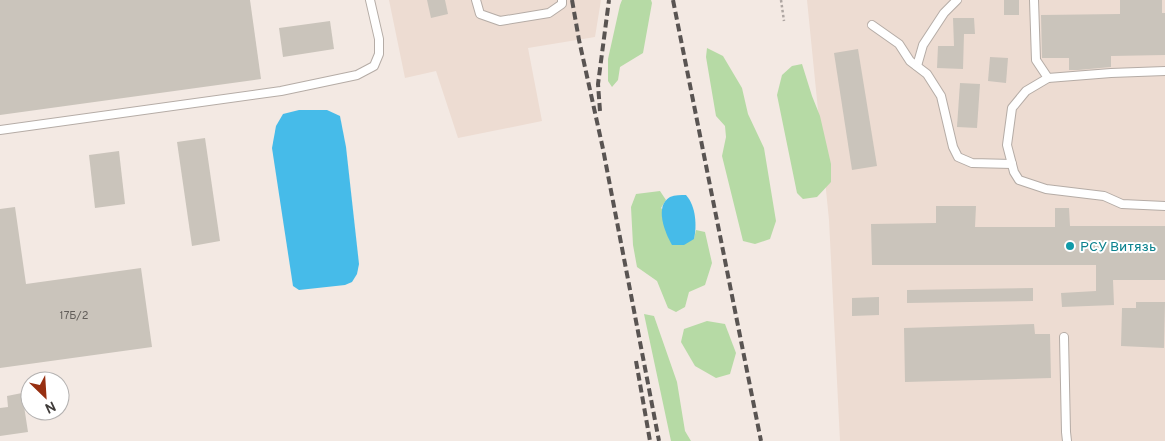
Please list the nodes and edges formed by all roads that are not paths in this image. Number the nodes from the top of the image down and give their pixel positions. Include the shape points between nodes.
1 (370, 0) edge
2 (476, 0) edge
3 (562, 0) edge
4 (957, 0) edge
5 (1034, 0) edge
6 (872, 25) dead end
7 (917, 66) junction
8 (1165, 71) edge
9 (1048, 78) junction
10 (0, 130) edge
11 (1012, 164) junction
12 (1165, 206) edge
13 (1064, 337) dead end
14 (1067, 441) edge

1 - 10 lane via 380,38 379,54 374,66 357,75 281,91
2 - 3 lane via 480,14 500,20 549,13 562,4
4 - 7 lane via 944,13 923,45
5 - 9 lane via 1036,60
6 - 7 lane via 898,44
7 - 11 lane via 928,74 941,96 958,158 972,164
8 - 9 lane
9 - 11 lane via 1026,91 1012,108 1007,145
11 - 12 lane via 1019,180 1046,189 1104,196 1122,204
13 - 14 lane

